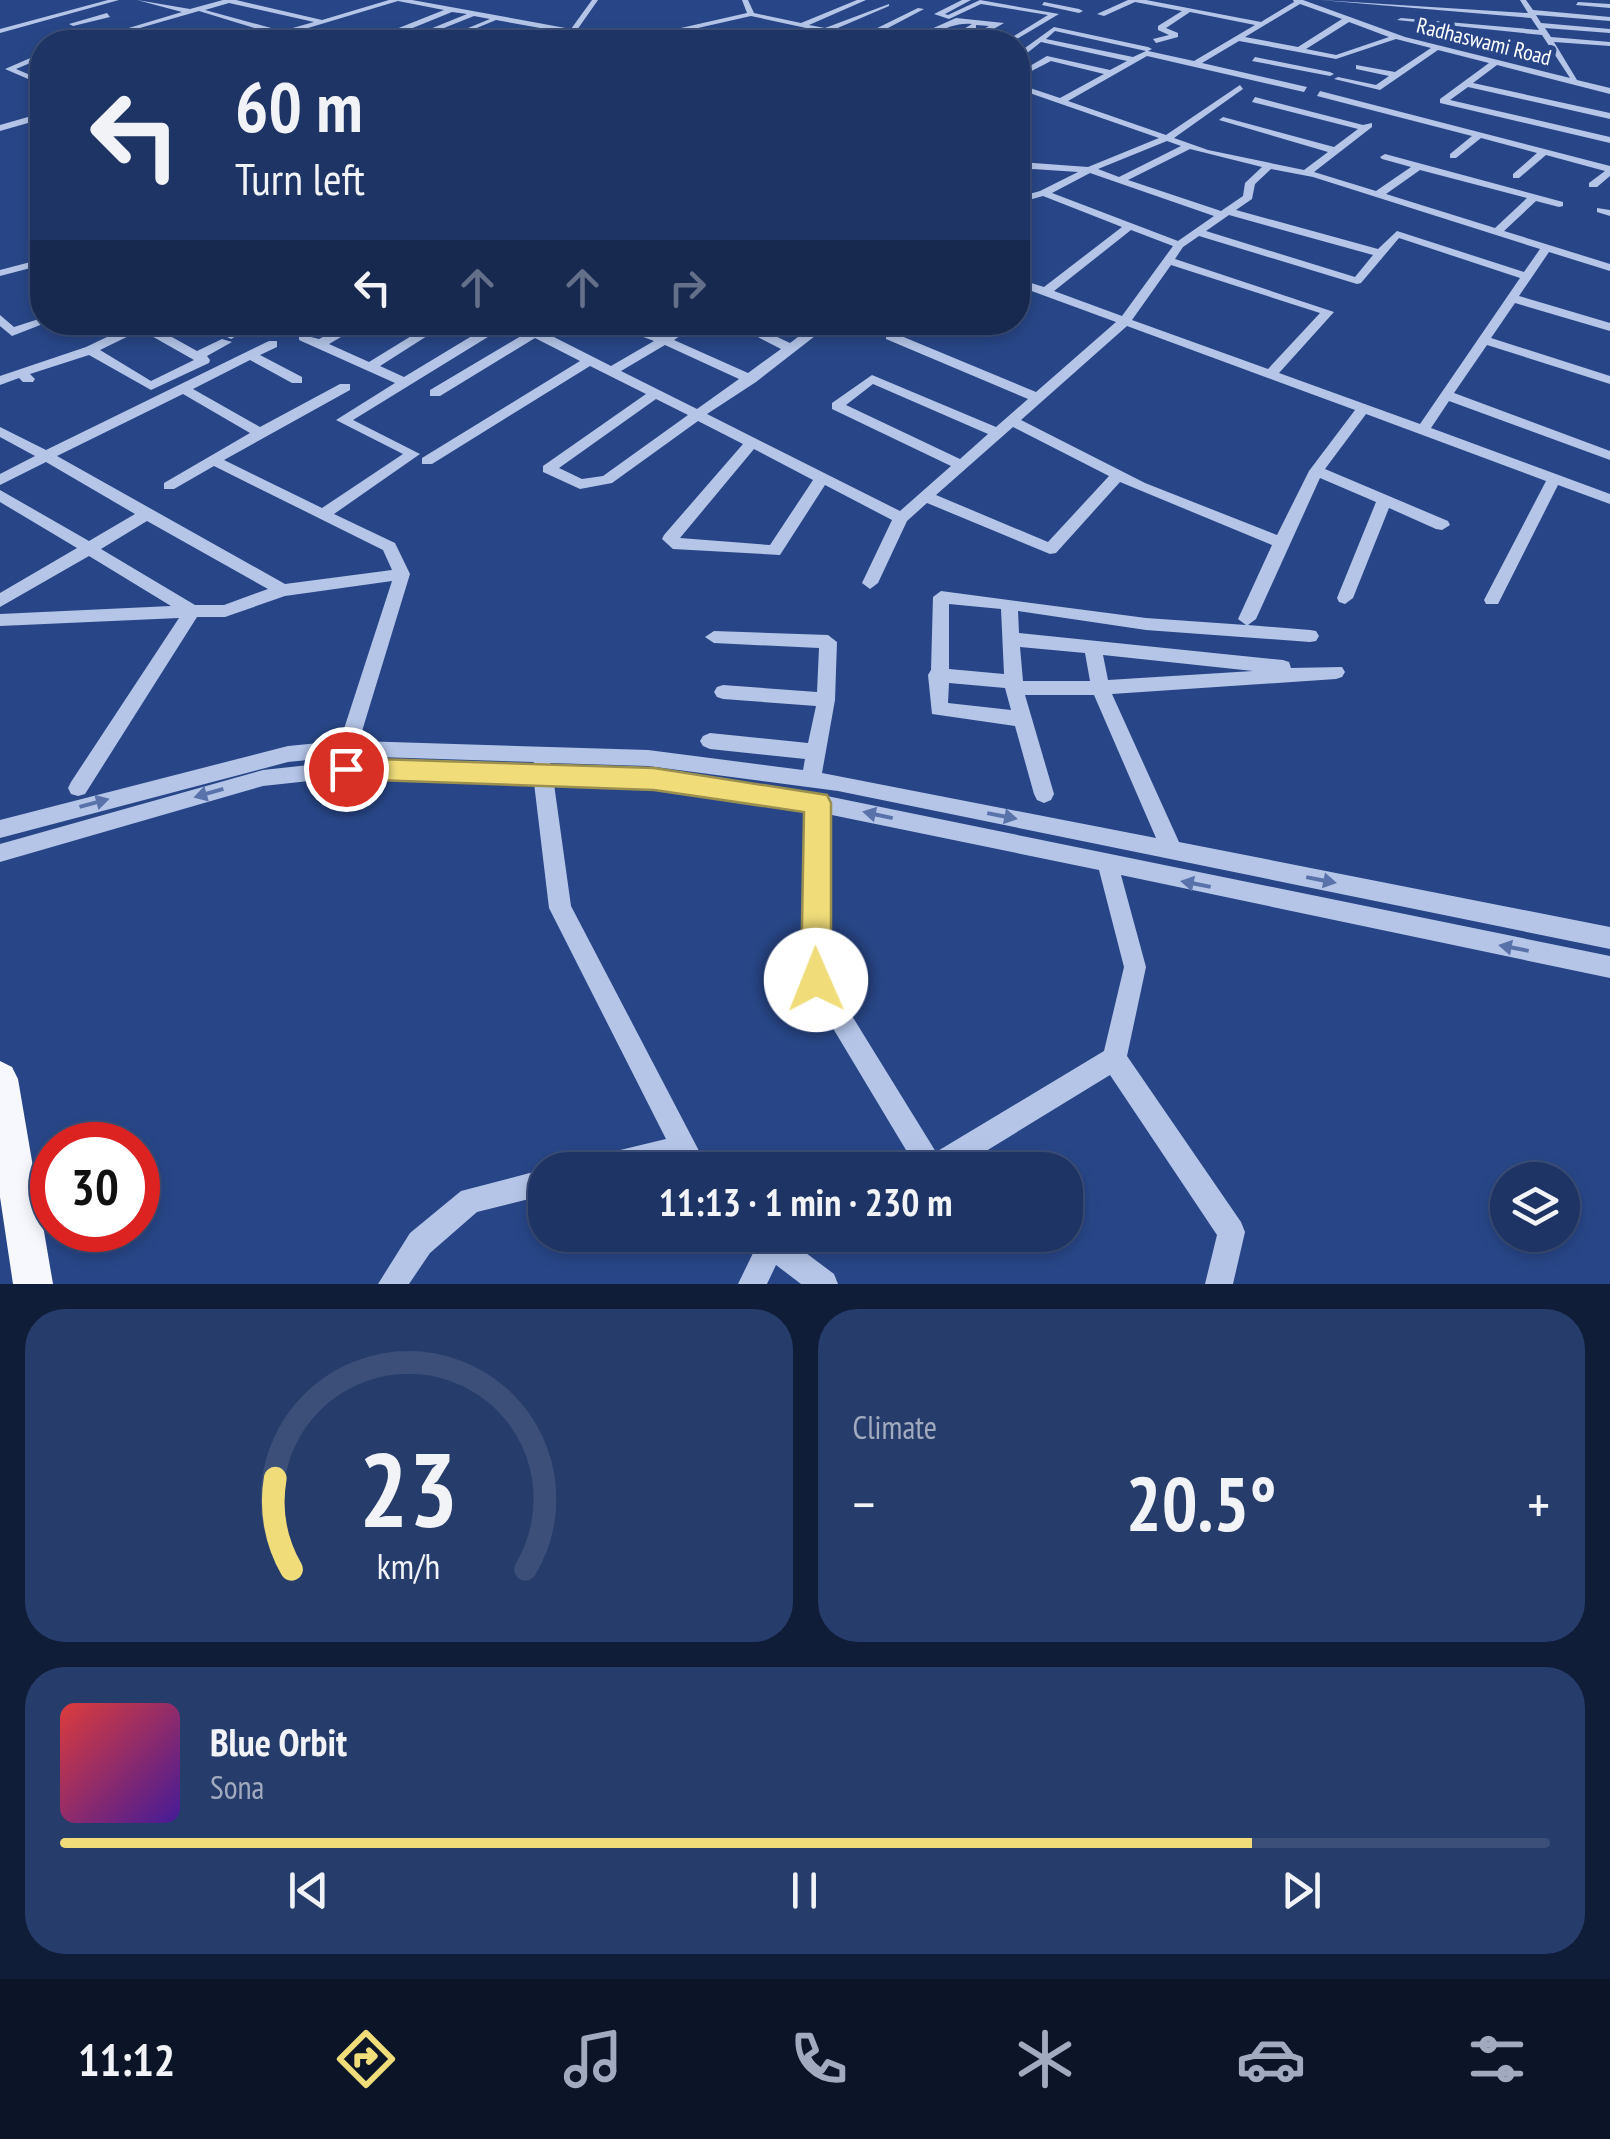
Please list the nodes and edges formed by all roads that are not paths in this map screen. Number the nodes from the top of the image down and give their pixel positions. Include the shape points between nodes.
1 (116, 0) edge
2 (140, 0) edge
3 (229, 0) edge
4 (392, 0) edge
5 (595, 0) edge
6 (745, 0) edge
7 (835, 0) edge
8 (863, 0) edge
9 (973, 0) edge
10 (1134, 0) edge
11 (1300, 0) edge
12 (1322, 0) edge
13 (1334, 0) edge
14 (1523, 0) edge
15 (1036, 1) edge
16 (1571, 3) dead end
17 (886, 5) dead end
18 (1396, 6) junction
19 (1610, 6) edge
20 (1214, 7) dead end
21 (924, 8) dead end
22 (1024, 8) junction
23 (450, 10) junction
24 (194, 11) junction
25 (1079, 11) dead end
26 (1188, 12) junction
27 (1205, 13) junction
28 (471, 14) junction
29 (751, 14) junction
30 (1101, 14) dead end
31 (107, 15) dead end
32 (784, 19) junction
33 (1348, 19) junction
34 (1610, 19) edge
35 (495, 20) junction
36 (1401, 20) junction
37 (324, 22) junction
38 (516, 24) junction
39 (804, 24) junction
40 (1069, 24) dead end
41 (1262, 24) junction
42 (996, 25) junction
43 (1539, 25) junction
44 (973, 26) dead end
45 (54, 29) dead end
46 (127, 30) edge
47 (268, 30) edge
48 (297, 30) edge
49 (400, 30) edge
50 (432, 30) edge
51 (469, 30) edge
52 (501, 30) dead end
53 (574, 30) joint
54 (679, 30) edge
55 (827, 30) joint
56 (889, 30) edge
57 (933, 30) edge
58 (966, 30) edge
59 (987, 30) edge
60 (1029, 30) edge
61 (0, 31) edge
62 (1610, 31) edge
63 (30, 36) edge
64 (1044, 37) junction
65 (1401, 37) junction
66 (1238, 38) junction
67 (1156, 42) junction
68 (0, 43) edge
69 (1228, 44) junction
70 (1610, 44) edge
71 (1030, 47) edge
72 (1438, 47) junction
73 (1299, 50) junction
74 (1030, 54) edge
75 (1143, 54) junction
76 (1492, 56) junction
77 (30, 58) edge
78 (1050, 58) junction
79 (1255, 60) junction
80 (1195, 64) junction
81 (1359, 67) dead end
82 (1030, 69) edge
83 (7, 70) edge
84 (1111, 73) junction
85 (1235, 73) junction
86 (1395, 75) junction
87 (1574, 80) junction
88 (1467, 84) junction
89 (1240, 87) dead end
90 (1304, 89) dead end
91 (1030, 90) edge
92 (1610, 90) edge
93 (1037, 92) junction
94 (1320, 94) dead end
95 (1030, 96) edge
96 (1536, 99) junction
97 (1062, 100) junction
98 (1255, 100) dead end
99 (1388, 111) junction
100 (0, 112) edge
101 (1610, 116) edge
102 (1514, 118) junction
103 (30, 119) edge
104 (1223, 120) dead end
105 (24, 121) junction
106 (1505, 125) dead end
107 (0, 128) edge
108 (1365, 128) junction
109 (1479, 135) junction
110 (1168, 138) junction
111 (1610, 140) edge
112 (1189, 146) junction
113 (1336, 150) junction
114 (1544, 152) junction
115 (1453, 156) dead end
116 (1385, 157) dead end
117 (1032, 166) edge
118 (1268, 166) junction
119 (1419, 166) junction
120 (1090, 170) junction
121 (1610, 170) edge
122 (1306, 173) junction
123 (1516, 176) dead end
124 (1120, 180) junction
125 (1594, 185) dead end
126 (1044, 193) junction
127 (1379, 194) junction
128 (1534, 197) junction
129 (1030, 198) edge
130 (1559, 204) dead end
131 (1226, 213) junction
132 (1129, 226) junction
133 (1197, 232) junction
134 (1497, 232) junction
135 (1179, 244) junction
136 (1546, 248) junction
137 (1379, 253) junction
138 (1167, 260) junction
139 (30, 265) edge
140 (1610, 268) edge
141 (0, 273) edge
142 (1527, 277) junction
143 (1030, 286) edge
144 (1045, 292) junction
145 (1512, 298) junction
146 (0, 319) edge
147 (1124, 322) junction
148 (30, 326) edge
149 (1610, 327) edge
150 (118, 335) edge
151 (158, 335) edge
152 (337, 335) edge
153 (422, 335) edge
154 (482, 335) edge
155 (530, 335) edge
156 (541, 335) edge
157 (649, 335) edge
158 (673, 335) edge
159 (762, 335) edge
160 (810, 335) edge
161 (890, 336) dead end
162 (303, 337) dead end
163 (665, 340) junction
164 (1484, 340) junction
165 (226, 342) dead end
166 (273, 344) dead end
167 (320, 344) junction
168 (792, 349) junction
169 (90, 350) junction
170 (197, 356) junction
171 (252, 356) junction
172 (590, 360) junction
173 (370, 367) junction
174 (612, 371) junction
175 (1270, 375) junction
176 (751, 379) junction
177 (297, 380) dead end
178 (1610, 380) edge
179 (402, 381) junction
180 (0, 382) edge
181 (344, 386) dead end
182 (184, 389) junction
183 (435, 393) dead end
184 (656, 393) junction
185 (1447, 394) junction
186 (1038, 398) junction
187 (1362, 409) junction
188 (701, 416) junction
189 (1012, 420) junction
190 (1422, 431) junction
191 (0, 432) edge
192 (999, 432) junction
193 (260, 433) junction
194 (752, 442) junction
195 (46, 456) junction
196 (1610, 456) edge
197 (213, 460) junction
198 (427, 462) dead end
199 (962, 465) junction
200 (1316, 471) junction
201 (1118, 475) junction
202 (822, 478) junction
203 (1554, 479) junction
204 (0, 480) edge
205 (168, 486) dead end
206 (0, 495) edge
207 (926, 496) junction
208 (1610, 499) edge
209 (1384, 501) junction
210 (147, 514) junction
211 (322, 514) junction
212 (901, 518) junction
213 (1442, 526) dead end
214 (1281, 543) junction
215 (88, 548) junction
216 (402, 574) junction
217 (870, 583) dead end
218 (283, 590) junction
219 (1345, 598) dead end
220 (1492, 600) dead end
221 (0, 601) edge
222 (1009, 604) junction
223 (192, 612) junction
224 (1248, 619) dead end
225 (0, 620) edge
226 (1310, 636) dead end
227 (714, 637) dead end
228 (1010, 639) junction
229 (1094, 648) junction
230 (937, 676) junction
231 (1014, 685) junction
232 (1100, 688) junction
233 (723, 692) dead end
234 (826, 700) junction
235 (1023, 719) junction
236 (710, 741) dead end
237 (347, 748) junction
238 (816, 752) junction
239 (542, 766) junction
240 (78, 788) dead end
241 (814, 792) junction
242 (1044, 794) dead end
243 (0, 829) edge
244 (1172, 850) junction
245 (0, 852) edge
246 (1108, 866) junction
247 (1610, 938) edge
248 (1610, 967) edge
249 (1114, 1058) junction
250 (0, 1080) edge
251 (685, 1152) edge
252 (528, 1186) edge
253 (761, 1252) edge
254 (781, 1252) edge
255 (33, 1284) edge
256 (392, 1284) edge
257 (752, 1284) edge
258 (824, 1284) edge
259 (1219, 1284) edge

1 - 61 street
2 - 24 street
3 - 24 street
3 - 37 street
4 - 23 street
4 - 37 street
5 - 53 street
6 - 29 street
7 - 32 street
8 - 39 street
9 - 22 street
10 - 26 street
10 - 30 street
11 - 33 street, Radhaswami Road
11 - 41 street
11 - 65 street, Radhaswami Road
12 - 13 street
13 - 18 street
14 - 43 street
15 - 22 street
15 - 25 street
16 - 19 street
17 - 55 street
18 - 36 street
18 - 43 street
20 - 27 street
21 - 56 street
22 - 42 street
22 - 60 street via 1056,14
23 - 28 street
23 - 49 street
24 - 46 street
24 - 47 street
26 - 27 street
26 - 67 street via 1161,28 1175,35
27 - 41 street
28 - 35 street
28 - 50 street
29 - 32 street
29 - 54 street
31 - 45 street
32 - 39 street
33 - 65 street, Radhaswami Road
33 - 73 street
34 - 43 street
35 - 38 street
35 - 51 street
36 - 43 street
36 - 65 street
37 - 48 street
38 - 52 street
38 - 53 street
39 - 55 street
40 - 67 street
41 - 66 street
42 - 57 street via 956,20
42 - 59 street
43 - 62 street
43 - 70 street
43 - 87 street
44 - 58 street
63 - 68 street
64 - 71 street
64 - 75 street
64 - 75 street via 1054,29
65 - 72 street, Radhaswami Road
65 - 73 street via 1336,57
65 - 76 street, Radhaswami Road
66 - 69 street
66 - 73 street
67 - 75 street
69 - 79 street via 1264,52
69 - 80 street
72 - 76 street, Radhaswami Road
72 - 86 street
74 - 78 street
75 - 80 street
75 - 84 street
76 - 87 street, Radhaswami Road
76 - 88 street
76 - 92 street, Radhaswami Road
77 - 83 street
78 - 82 street
78 - 84 street
79 - 85 street
79 - 86 street via 1377,88
80 - 85 street
81 - 86 street
84 - 97 street
85 - 90 street
87 - 92 street, Radhaswami Road
88 - 96 street
88 - 102 street via 1440,103
89 - 110 street
91 - 93 street
93 - 95 street
93 - 97 street
94 - 99 street
96 - 101 street
96 - 102 street
97 - 110 street
98 - 108 street
99 - 108 street
99 - 109 street
100 - 105 street
102 - 106 street
102 - 111 street
103 - 105 street
104 - 113 street
105 - 107 street
108 - 113 street
109 - 114 street
109 - 115 street
110 - 112 street
110 - 120 street
112 - 118 street
112 - 124 street
113 - 122 street
114 - 121 street
114 - 123 street
116 - 119 street
117 - 120 street
118 - 122 street
118 - 131 street via 1250,183 1248,197
119 - 127 street
119 - 128 street
120 - 124 street
120 - 126 street
121 - 125 street
122 - 127 street
124 - 131 street
126 - 129 street
126 - 132 street
127 - 134 street
128 - 130 street
128 - 134 street
131 - 133 street
131 - 137 street
132 - 135 street
132 - 144 street
133 - 135 street
133 - 137 street via 1356,281
134 - 136 street
135 - 138 street
136 - 140 street
136 - 142 street
137 - 142 street via 1397,234
138 - 147 street
138 - 175 street via 1328,312
139 - 141 street
142 - 145 street
143 - 144 street
144 - 147 street
145 - 149 street
145 - 164 street
146 - 148 street via 12,332
147 - 175 street
147 - 186 street
150 - 169 street
151 - 170 street
152 - 167 street
153 - 173 street
154 - 179 street
155 - 183 street
156 - 172 street
157 - 163 street
158 - 163 street
159 - 168 street
160 - 168 street
161 - 186 street
162 - 167 street
163 - 174 street
163 - 176 street
164 - 178 street
164 - 185 street
165 - 170 street
166 - 171 street
167 - 173 street
168 - 176 street
169 - 170 street via 151,386 204,360
169 - 180 street
171 - 177 street
171 - 182 street
172 - 174 street
172 - 198 street
173 - 179 street
174 - 184 street
175 - 187 street
176 - 188 street
179 - 211 street via 342,420 414,454
181 - 193 street
182 - 193 street
182 - 195 street
184 - 188 street
184 - 188 street via 548,470 580,484 607,480
185 - 190 street
185 - 196 street
186 - 189 street
187 - 190 street
187 - 200 street
188 - 194 street
189 - 192 street
189 - 201 street
190 - 203 street
191 - 195 street
192 - 199 street
192 - 199 street via 872,379 837,406
193 - 197 street
194 - 202 street
194 - 202 street via 670,538 679,545 774,551
195 - 204 street
195 - 210 street
197 - 205 street
197 - 211 street
199 - 207 street
200 - 209 street
200 - 214 street
201 - 207 street via 1050,549
201 - 214 street
202 - 212 street
203 - 208 street
203 - 220 street
206 - 215 street
207 - 212 street
209 - 213 street
209 - 219 street
210 - 215 street
210 - 218 street
211 - 216 street via 389,547
212 - 217 street
214 - 224 street
215 - 221 street
215 - 223 street
216 - 218 street
216 - 237 street
218 - 223 street via 225,612
222 - 226 street via 1146,624
222 - 228 street
222 - 230 street via 942,597
223 - 225 street
223 - 240 street
227 - 234 street via 828,642
228 - 229 street
228 - 231 street
229 - 232 street
229 - 232 street via 1336,672
230 - 231 street
230 - 235 street via 939,709
231 - 232 street
231 - 235 street
232 - 244 street
233 - 234 street
234 - 238 street
235 - 242 street
236 - 238 street
237 - 239 street
243 -> 237 street via 233,766
238 - 241 street
239 - 241 street
239 -> 245 street via 346,769 262,778
239 - 251 street via 560,908
241 -> 244 street
246 -> 241 street
241 - 249 street via 816,980 932,1169
244 -> 247 street
248 -> 246 street
246 - 249 street via 1134,968
249 - 259 street via 1231,1232
250 - 255 main road
252 - 256 street via 470,1200 420,1243
253 - 257 street
254 - 258 street

